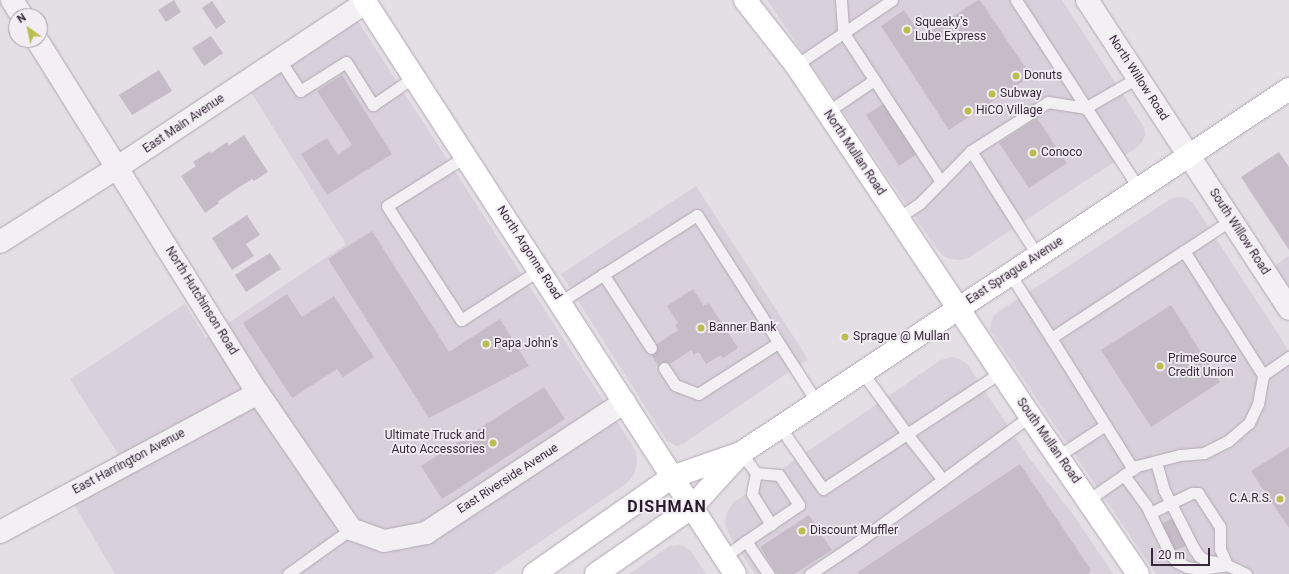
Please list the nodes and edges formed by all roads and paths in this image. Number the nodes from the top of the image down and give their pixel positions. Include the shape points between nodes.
1 (745, 0) edge
2 (841, 0) edge
3 (892, 0) edge
4 (1016, 0) edge
5 (1087, 0) edge
6 (365, 1) edge
7 (843, 32) junction
8 (42, 48) edge
9 (280, 60) junction
10 (796, 65) junction
11 (414, 77) junction
12 (1137, 78) junction
13 (874, 80) junction
14 (1289, 90) edge
15 (1085, 108) junction
16 (827, 112) junction
17 (971, 151) junction
18 (466, 156) junction
19 (1189, 156) junction
20 (118, 167) junction
21 (941, 182) junction
22 (1139, 190) junction
23 (898, 218) junction
24 (1231, 220) junction
25 (0, 242) edge
26 (1184, 251) junction
27 (1038, 256) junction
28 (539, 270) junction
29 (603, 274) junction
30 (1010, 274) junction
31 (560, 302) junction
32 (958, 309) junction
33 (1289, 309) edge
34 (1051, 338) junction
35 (778, 343) junction
36 (651, 348) dead end
37 (1289, 357) edge
38 (664, 368) dead end
39 (862, 372) junction
40 (1001, 372) junction
41 (1262, 375) junction
42 (258, 393) junction
43 (626, 402) junction
44 (817, 403) junction
45 (1030, 416) junction
46 (1104, 426) junction
47 (780, 427) junction
48 (907, 434) junction
49 (741, 453) junction
50 (1058, 456) junction
51 (1156, 462) junction
52 (1128, 472) junction
53 (756, 473) junction
54 (672, 477) junction
55 (943, 480) junction
56 (1088, 500) junction
57 (1170, 503) junction
58 (691, 508) junction
59 (1150, 513) junction
60 (771, 524) junction
61 (351, 529) junction
62 (0, 532) edge
63 (746, 541) junction
64 (729, 565) edge
65 (1227, 565) junction
66 (288, 574) edge
67 (534, 574) edge
68 (596, 574) edge
69 (768, 574) edge
70 (810, 574) edge
71 (1138, 574) edge
72 (1246, 574) edge

1 - 10 main road, North Mullan Road
2 - 7 lane
3 - 7 lane
4 - 15 lane
5 - 12 street, North Willow Road
6 - 9 street, East Main Avenue
6 - 11 main road, North Argonne Road
7 - 10 lane
7 - 13 lane
8 - 20 street, North Hutchinson Road
9 - 11 lane via 300,91 346,62 373,104
9 - 20 street, East Main Avenue
10 - 16 main road, North Mullan Road
11 - 18 main road, North Argonne Road
12 - 15 lane
12 - 19 street, North Willow Road
13 - 16 lane
13 - 21 lane
14 - 19 main road, East Sprague Avenue
15 - 17 lane via 1048,102
15 - 22 lane
16 - 23 main road, North Mullan Road
17 - 21 lane
17 - 27 lane
18 - 28 main road, North Argonne Road
18 - 28 lane via 387,206 460,320
19 - 22 main road, East Sprague Avenue
19 - 24 street, South Willow Road
20 - 25 street, East Main Avenue
20 - 42 street, North Hutchinson Road
21 - 23 lane via 920,203
22 - 27 main road, East Sprague Avenue
23 - 32 main road, North Mullan Road
24 - 26 lane
24 - 33 street, South Willow Road
26 - 34 lane
26 - 41 lane
27 - 30 main road, East Sprague Avenue
28 - 31 main road, North Argonne Road
29 - 31 lane
29 - 35 lane via 697,215
29 - 36 lane
30 - 32 main road, East Sprague Avenue
30 - 34 lane
31 - 43 main road, North Argonne Road
32 - 39 main road, East Sprague Avenue
32 - 40 main road, South Mullan Road
34 - 46 lane
35 - 38 lane via 698,394 675,385
35 - 44 lane
37 - 41 lane
39 - 44 main road, East Sprague Avenue
39 - 48 lane
40 - 45 main road, South Mullan Road
40 - 48 lane
41 - 51 lane via 1258,404 1249,423 1228,441 1204,453 1180,455
42 - 61 street, North Hutchinson Road
42 - 62 street, East Harrington Avenue
43 - 54 main road, North Argonne Road
43 - 61 street, East Riverside Avenue via 426,533 384,541
44 - 47 main road, East Sprague Avenue
45 - 50 main road, South Mullan Road
45 - 55 lane
46 - 50 lane
46 - 52 lane
47 - 48 lane via 823,490
47 - 49 main road, East Sprague Avenue
48 - 55 lane
49 - 53 lane
49 - 54 main road, East Sprague Avenue
49 - 58 main road, East Sprague Avenue
50 - 56 main road, South Mullan Road
51 - 52 lane
51 - 57 lane
52 - 56 lane
52 - 59 lane
53 - 60 lane via 752,494
53 - 60 lane via 779,475 799,506
54 - 58 main road, North Argonne Road
54 - 67 main road, East Sprague Avenue
55 - 70 lane
56 - 71 main road, South Mullan Road
57 - 59 lane
57 - 65 lane via 1199,556
57 - 65 lane via 1192,493 1198,493 1202,497 1220,527 1220,550
58 - 64 main road, North Argonne Road
58 - 68 main road, East Sprague Avenue
59 - 65 lane via 1170,554 1177,562 1200,569
60 - 63 lane
61 - 66 lane
63 - 64 lane
63 - 69 lane
65 - 72 lane

